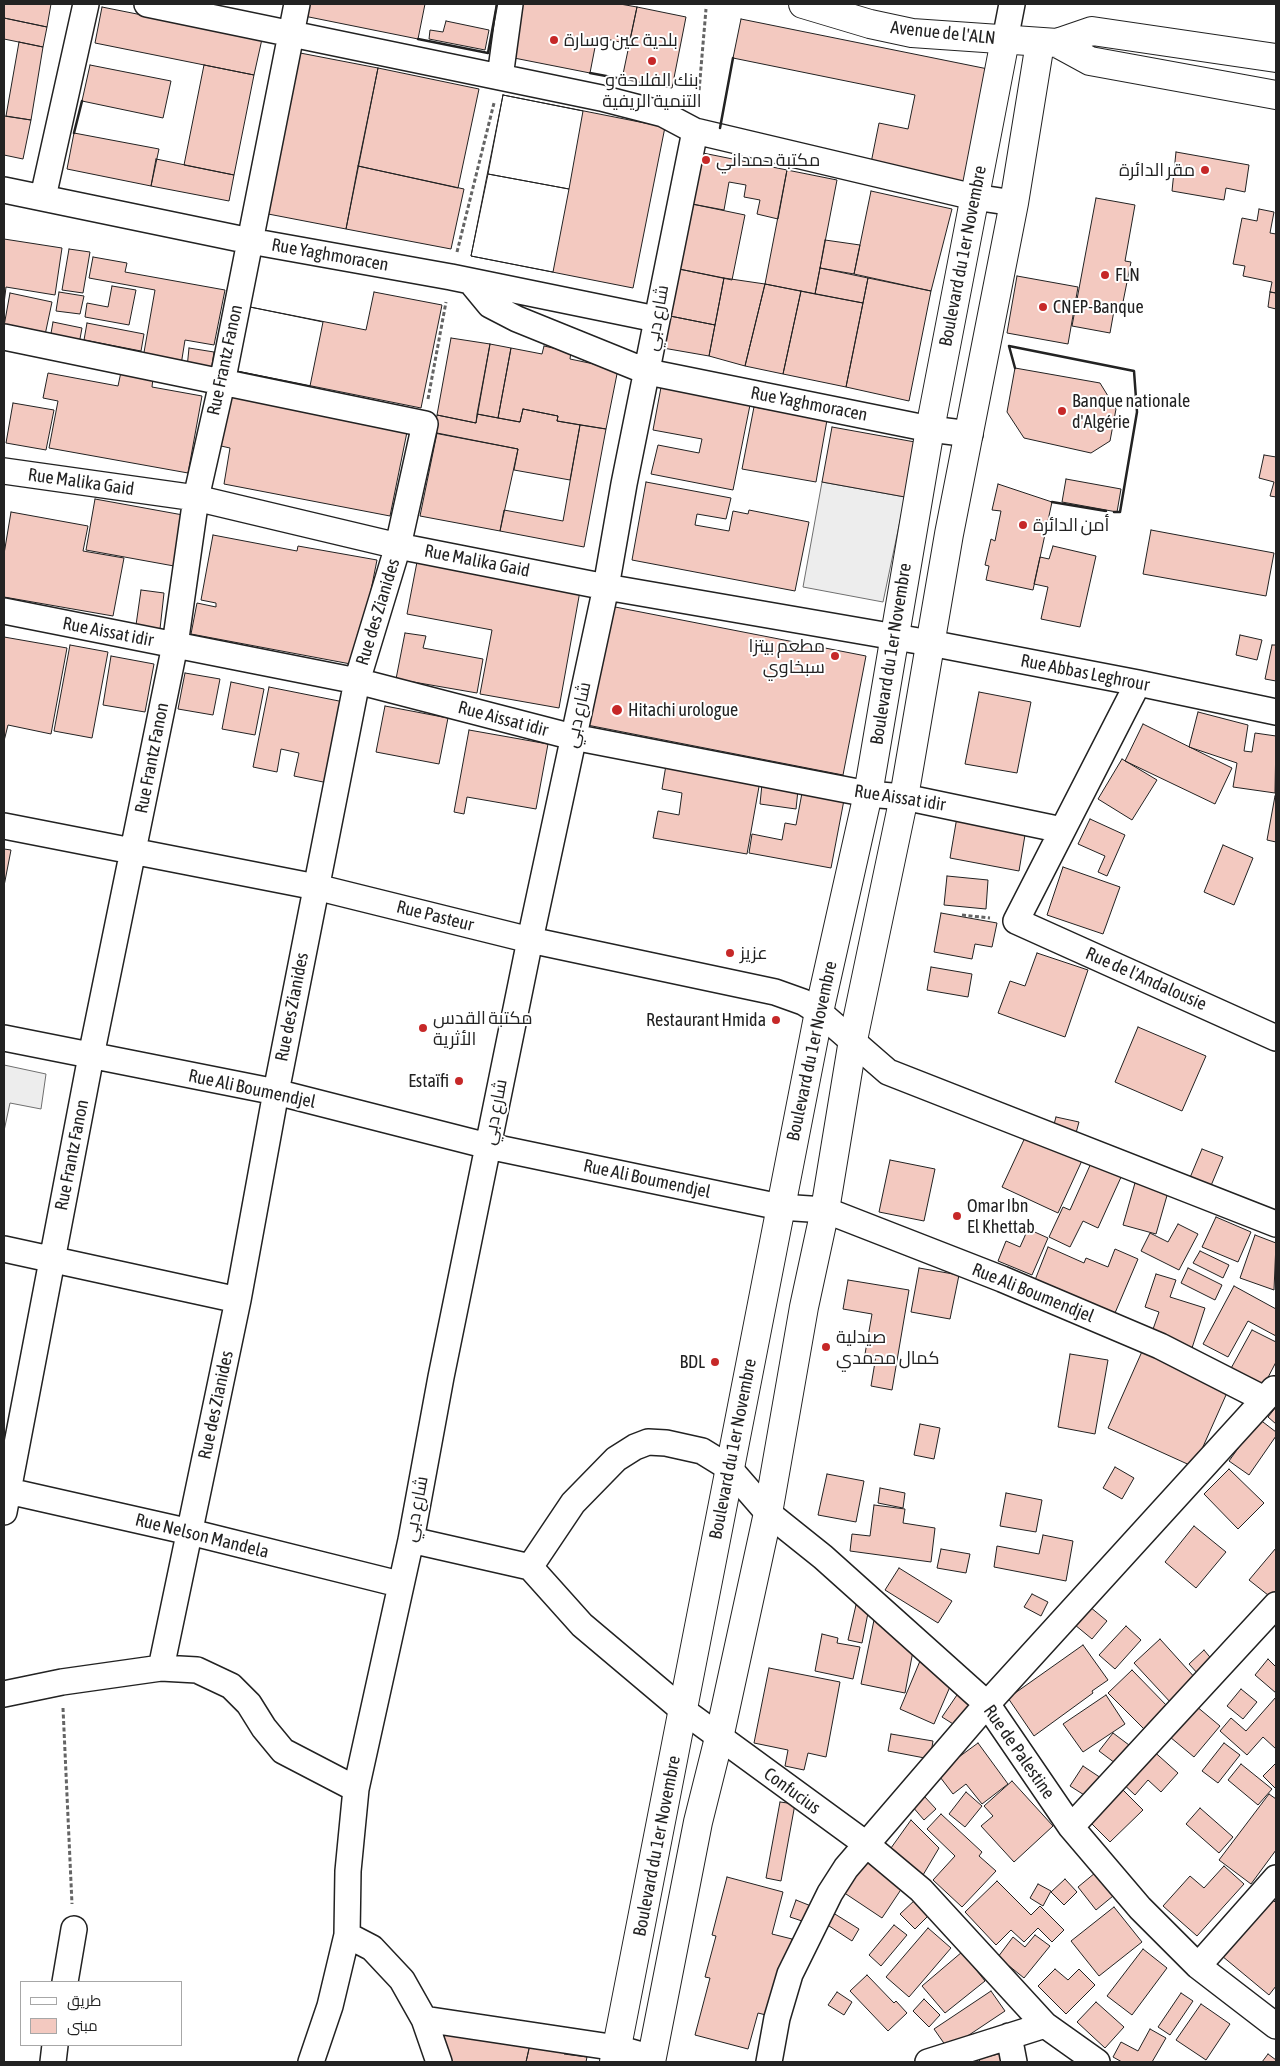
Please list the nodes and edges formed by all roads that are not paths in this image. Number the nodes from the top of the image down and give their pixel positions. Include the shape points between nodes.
1 (86, 4) edge
2 (147, 4) edge
3 (297, 4) edge
4 (510, 4) edge
5 (803, 4) edge
6 (1012, 4) edge
7 (292, 32) junction
8 (1005, 40) junction
9 (1048, 43) junction
10 (1276, 58) edge
11 (500, 76) junction
12 (1275, 88) edge
13 (695, 131) junction
14 (4, 190) edge
15 (43, 197) junction
16 (974, 197) junction
17 (1014, 203) junction
18 (250, 241) junction
19 (461, 279) junction
20 (656, 319) junction
21 (5, 343) edge
22 (648, 372) junction
23 (222, 383) junction
24 (930, 428) junction
25 (970, 434) junction
26 (4, 471) edge
27 (196, 498) junction
28 (398, 546) junction
29 (606, 587) junction
30 (4, 611) edge
31 (893, 636) junction
32 (930, 643) junction
33 (175, 645) junction
34 (357, 681) junction
35 (1138, 683) junction
36 (1276, 712) edge
37 (573, 737) junction
38 (868, 794) junction
39 (904, 797) junction
40 (4, 826) edge
41 (1062, 830) junction
42 (134, 852) junction
43 (316, 887) junction
44 (530, 940) junction
45 (819, 1012) junction
46 (4, 1038) edge
47 (1276, 1038) edge
48 (853, 1040) junction
49 (92, 1056) junction
50 (276, 1092) junction
51 (488, 1146) junction
52 (780, 1207) junction
53 (825, 1210) junction
54 (1276, 1224) edge
55 (4, 1249) edge
56 (52, 1258) junction
57 (238, 1300) junction
58 (1270, 1393) edge
59 (728, 1467) junction
60 (5, 1498) edge
61 (768, 1513) junction
62 (190, 1532) junction
63 (411, 1540) junction
64 (530, 1566) junction
65 (400, 1584) junction
66 (1276, 1606) edge
67 (161, 1668) junction
68 (4, 1694) edge
69 (988, 1704) junction
70 (684, 1711) junction
71 (719, 1738) junction
72 (356, 1789) junction
73 (1071, 1827) junction
74 (866, 1844) junction
75 (1276, 1878) edge
76 (74, 1929) road end
77 (347, 1935) junction
78 (1198, 1966) junction
79 (65, 1981) edge
80 (424, 2019) junction
81 (1045, 2025) junction
82 (1276, 2026) edge
83 (1009, 2036) junction
84 (56, 2046) edge
85 (615, 2055) edge
86 (651, 2060) edge
87 (53, 2062) edge
88 (312, 2062) edge
89 (439, 2062) edge
90 (769, 2062) edge
91 (928, 2062) edge
92 (1014, 2062) edge
93 (1097, 2062) edge

1 - 15 street
2 - 7 street
3 - 7 street, Rue Frantz Fanon
4 - 11 street
5 - 8 main road, Avenue de l'ALN via 912,33
6 - 8 street
7 - 11 street
7 - 18 street, Rue Frantz Fanon
8 - 9 main road, Avenue de l'ALN
8 - 16 main road, Boulevard du 1er Novembre
9 - 10 main road via 1092,31
9 - 12 main road via 1090,61
9 - 17 main road, Boulevard du 1er Novembre
11 - 13 street via 645,108
13 - 16 street
13 - 20 street, شارع دبي
14 - 15 street, Rue Yaghmoracen
15 - 18 street, Rue Yaghmoracen
16 - 17 street
16 - 24 main road, Boulevard du 1er Novembre
17 - 25 main road, Boulevard du 1er Novembre
18 - 19 street, Rue Yaghmoracen
18 - 23 street, Rue Frantz Fanon
19 - 20 street, Rue Yaghmoracen
19 - 22 street, Rue Yaghmoracen via 490,305 517,319
20 - 22 street, شارع دبي
21 - 23 street
22 - 24 street, Rue Yaghmoracen
22 - 29 street, شارع دبي
23 - 27 street, Rue Frantz Fanon
23 - 28 street, Rue des Zianides via 425,424
24 - 25 street, Rue Yaghmoracen
24 - 31 main road, Boulevard du 1er Novembre
25 - 32 main road, Boulevard du 1er Novembre
26 - 27 street, Rue Malika Gaid
27 - 28 street, Rue Malika Gaid
27 - 33 street, Rue Frantz Fanon
28 - 29 street, Rue Malika Gaid
28 - 34 street, Rue des Zianides
29 - 31 street, Rue Malika Gaid
29 - 37 street, شارع دبي
30 - 33 street, Rue Aissat idir
31 - 32 street, Rue Abbas Leghrour
31 - 38 main road, Boulevard du 1er Novembre
32 - 35 street, Rue Abbas Leghrour
32 - 39 main road, Boulevard du 1er Novembre
33 - 34 street, Rue Aissat idir
33 - 42 street, Rue Frantz Fanon
34 - 37 street, Rue Aissat idir
34 - 43 street, Rue des Zianides
35 - 36 street, Rue Abbas Leghrour
35 - 41 street
37 - 38 street, Rue Aissat idir
37 - 44 street, شارع دبي
38 - 39 street, Rue Aissat idir
38 - 45 main road, Boulevard du 1er Novembre
39 - 41 street, Rue Aissat idir
39 - 48 main road, Boulevard du 1er Novembre
40 - 42 street, Rue Pasteur
41 - 47 street, Rue de l'Andalousie via 1016,921
42 - 43 street, Rue Pasteur
42 - 49 street, Rue Frantz Fanon
43 - 44 street, Rue Pasteur
43 - 50 street, Rue des Zianides
44 - 45 street, Rue Pasteur via 775,992
44 - 51 street, شارع دبي
45 - 48 street, Rue Pasteur
45 - 52 main road, Boulevard du 1er Novembre
46 - 49 street, Rue Ali Boumendjel
48 - 53 main road, Boulevard du 1er Novembre
48 - 54 street, Rue Pasteur via 871,1060 888,1072
49 - 50 street, Rue Ali Boumendjel
49 - 56 street, Rue Frantz Fanon
50 - 51 street, Rue Ali Boumendjel
50 - 57 street, Rue des Zianides
51 - 52 street, Rue Ali Boumendjel
51 - 63 street, شارع دبي
52 - 53 street, Rue Ali Boumendjel
52 - 59 main road, Boulevard du 1er Novembre
53 - 58 street, Rue Ali Boumendjel via 1002,1279
53 - 61 main road, Boulevard du 1er Novembre via 804,1307
55 - 56 street
56 - 57 street
56 - 60 street, Rue Frantz Fanon
57 - 62 street, Rue des Zianides
58 - 69 street
59 - 61 street, Rue de Palestine
59 - 64 street, Rue de Palestine via 702,1451 666,1443 648,1442 635,1447 616,1459 573,1503
59 - 70 main road, Boulevard du 1er Novembre
60 - 62 street, Rue Nelson Mandela
61 - 69 street, Rue de Palestine via 823,1557
61 - 71 main road, Boulevard du 1er Novembre
62 - 65 street, Rue Nelson Mandela
62 - 67 street, Rue des Zianides
63 - 64 street
63 - 65 street, شارع دبي
64 - 70 street, Confucius via 582,1624
65 - 72 street, شارع دبي
66 - 73 street
67 - 68 street
67 - 72 street via 197,1670 231,1686 249,1704 283,1751
69 - 73 street, Rue de Palestine
69 - 74 street
70 - 71 street, Confucius
70 - 85 main road, Boulevard du 1er Novembre
71 - 74 street, Confucius
71 - 86 main road, Boulevard du 1er Novembre via 698,1822
72 - 77 street, شارع دبي via 348,1872
73 - 78 street, Rue de Palestine via 1140,1908
74 - 81 street, Confucius via 922,1890
74 - 90 street via 830,1893 790,1974
75 - 78 street
76 - 79 street
77 - 80 street via 372,1948 402,1980
77 - 88 street, شارع دبي
78 - 82 street, Rue de Palestine
80 - 85 street
80 - 89 street
81 - 83 street
81 - 93 street, Confucius
83 - 91 street
83 - 92 street
84 - 87 street
85 - 86 street

